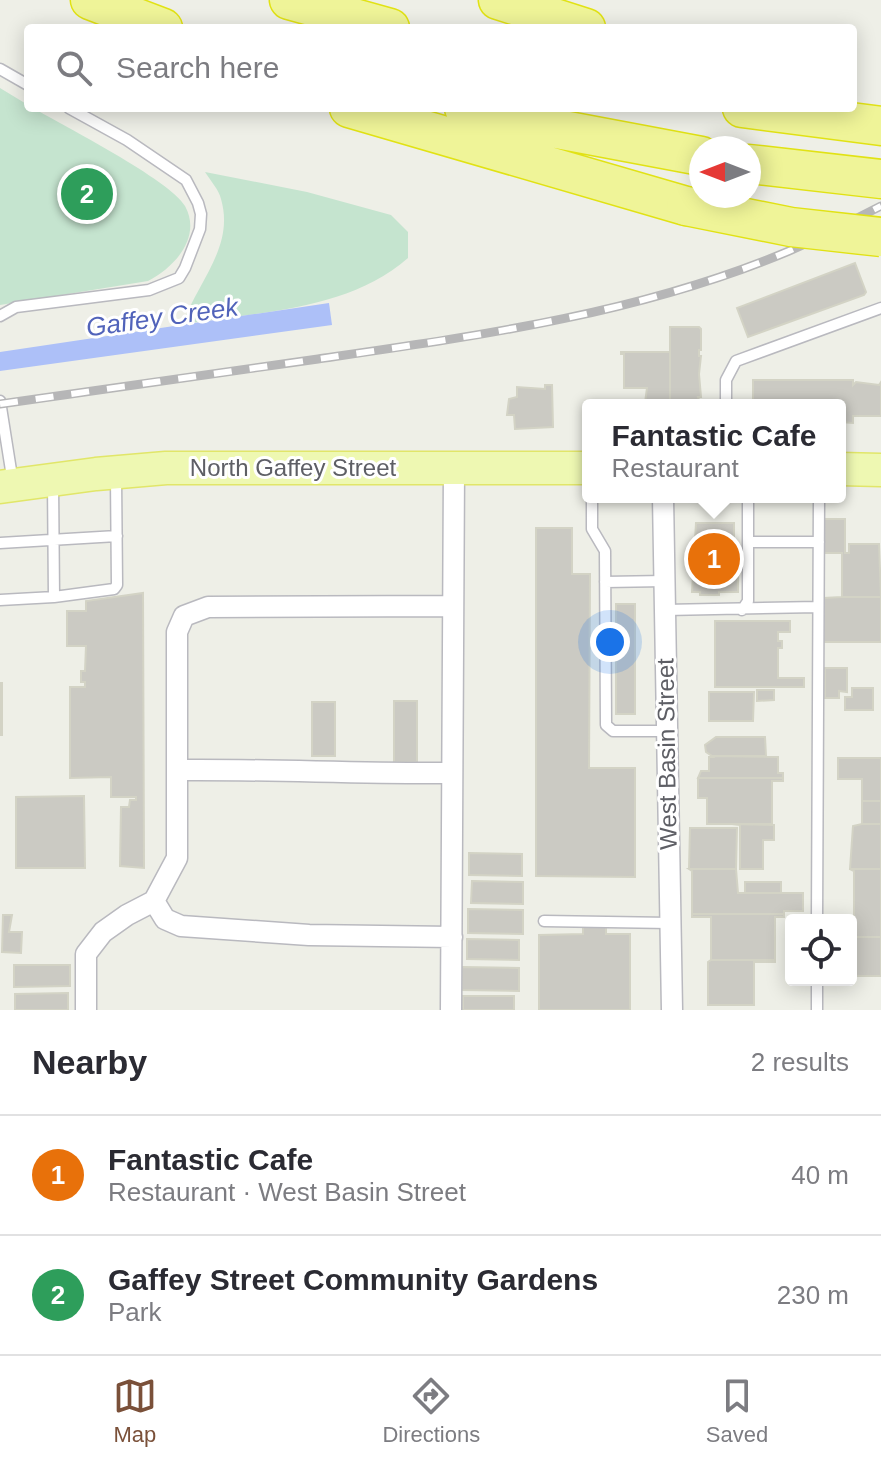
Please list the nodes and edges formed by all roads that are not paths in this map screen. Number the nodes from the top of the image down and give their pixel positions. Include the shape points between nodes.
1 (90, 0) edge
2 (289, 0) edge
3 (498, 0) edge
4 (153, 24) edge
5 (376, 24) edge
6 (573, 24) edge
7 (0, 69) edge
8 (24, 83) edge
9 (857, 100) edge
10 (881, 106) edge
11 (76, 112) edge
12 (363, 112) edge
13 (481, 112) edge
14 (768, 112) edge
15 (881, 126) edge
16 (689, 154) edge
17 (765, 166) edge
18 (881, 179) edge
19 (881, 237) edge
20 (881, 308) edge
21 (0, 316) edge
22 (726, 399) edge
23 (0, 401) edge
24 (454, 468) junction
25 (582, 468) edge
26 (846, 469) edge
27 (881, 470) edge
28 (116, 472) junction
29 (53, 480) junction
30 (7, 486) edge
31 (592, 503) edge
32 (663, 503) edge
33 (748, 503) edge
34 (819, 503) edge
35 (117, 536) junction
36 (54, 539) junction
37 (748, 542) junction
38 (819, 542) junction
39 (0, 543) edge
40 (665, 581) junction
41 (605, 582) junction
42 (54, 597) junction
43 (0, 600) edge
44 (453, 606) junction
45 (818, 607) junction
46 (665, 610) junction
47 (742, 610) junction
48 (667, 731) junction
49 (178, 770) junction
50 (452, 773) junction
51 (154, 901) junction
52 (817, 914) edge
53 (544, 921) dead end
54 (670, 923) junction
55 (452, 937) junction
56 (817, 986) edge
57 (86, 1010) edge
58 (451, 1010) edge
59 (672, 1010) edge
60 (817, 1010) edge

1 - 4 highway
2 - 5 highway
3 - 6 highway
7 - 8 lane
9 - 10 highway
11 - 21 lane via 186,180 201,214 197,242 179,278 163,286 16,307
12 - 19 highway, bridge via 686,206 791,227
13 - 16 highway
14 - 15 highway
17 - 18 highway
20 - 22 lane via 736,361 726,380
23 - 30 lane
24 - 25 main road, North Gaffey Street
24 - 28 main road, North Gaffey Street
24 - 44 street
26 - 27 main road
28 - 29 main road, North Gaffey Street
28 - 35 lane
29 - 30 main road, North Gaffey Street
29 - 36 lane
31 - 41 lane via 592,529 605,551
32 - 40 street, West Basin Street
33 - 37 lane
34 - 38 lane
35 - 36 lane
35 - 42 lane via 114,589
36 - 39 lane
36 - 42 lane
37 - 38 lane
37 - 47 lane via 748,601
38 - 45 lane
40 - 41 lane
40 - 46 street, West Basin Street
41 - 48 lane via 606,725 613,731
42 - 43 lane
44 - 49 street via 208,607 184,616 177,632
44 - 50 street
45 - 47 lane
45 - 52 lane
46 - 47 lane
46 - 48 street, West Basin Street
48 - 54 street, West Basin Street
49 - 50 street
49 - 51 street via 177,858
50 - 55 street
51 - 55 street via 165,919 181,926
51 - 57 street via 103,932 86,954
53 - 54 lane
54 - 59 street, West Basin Street
55 - 58 street
56 - 60 lane

